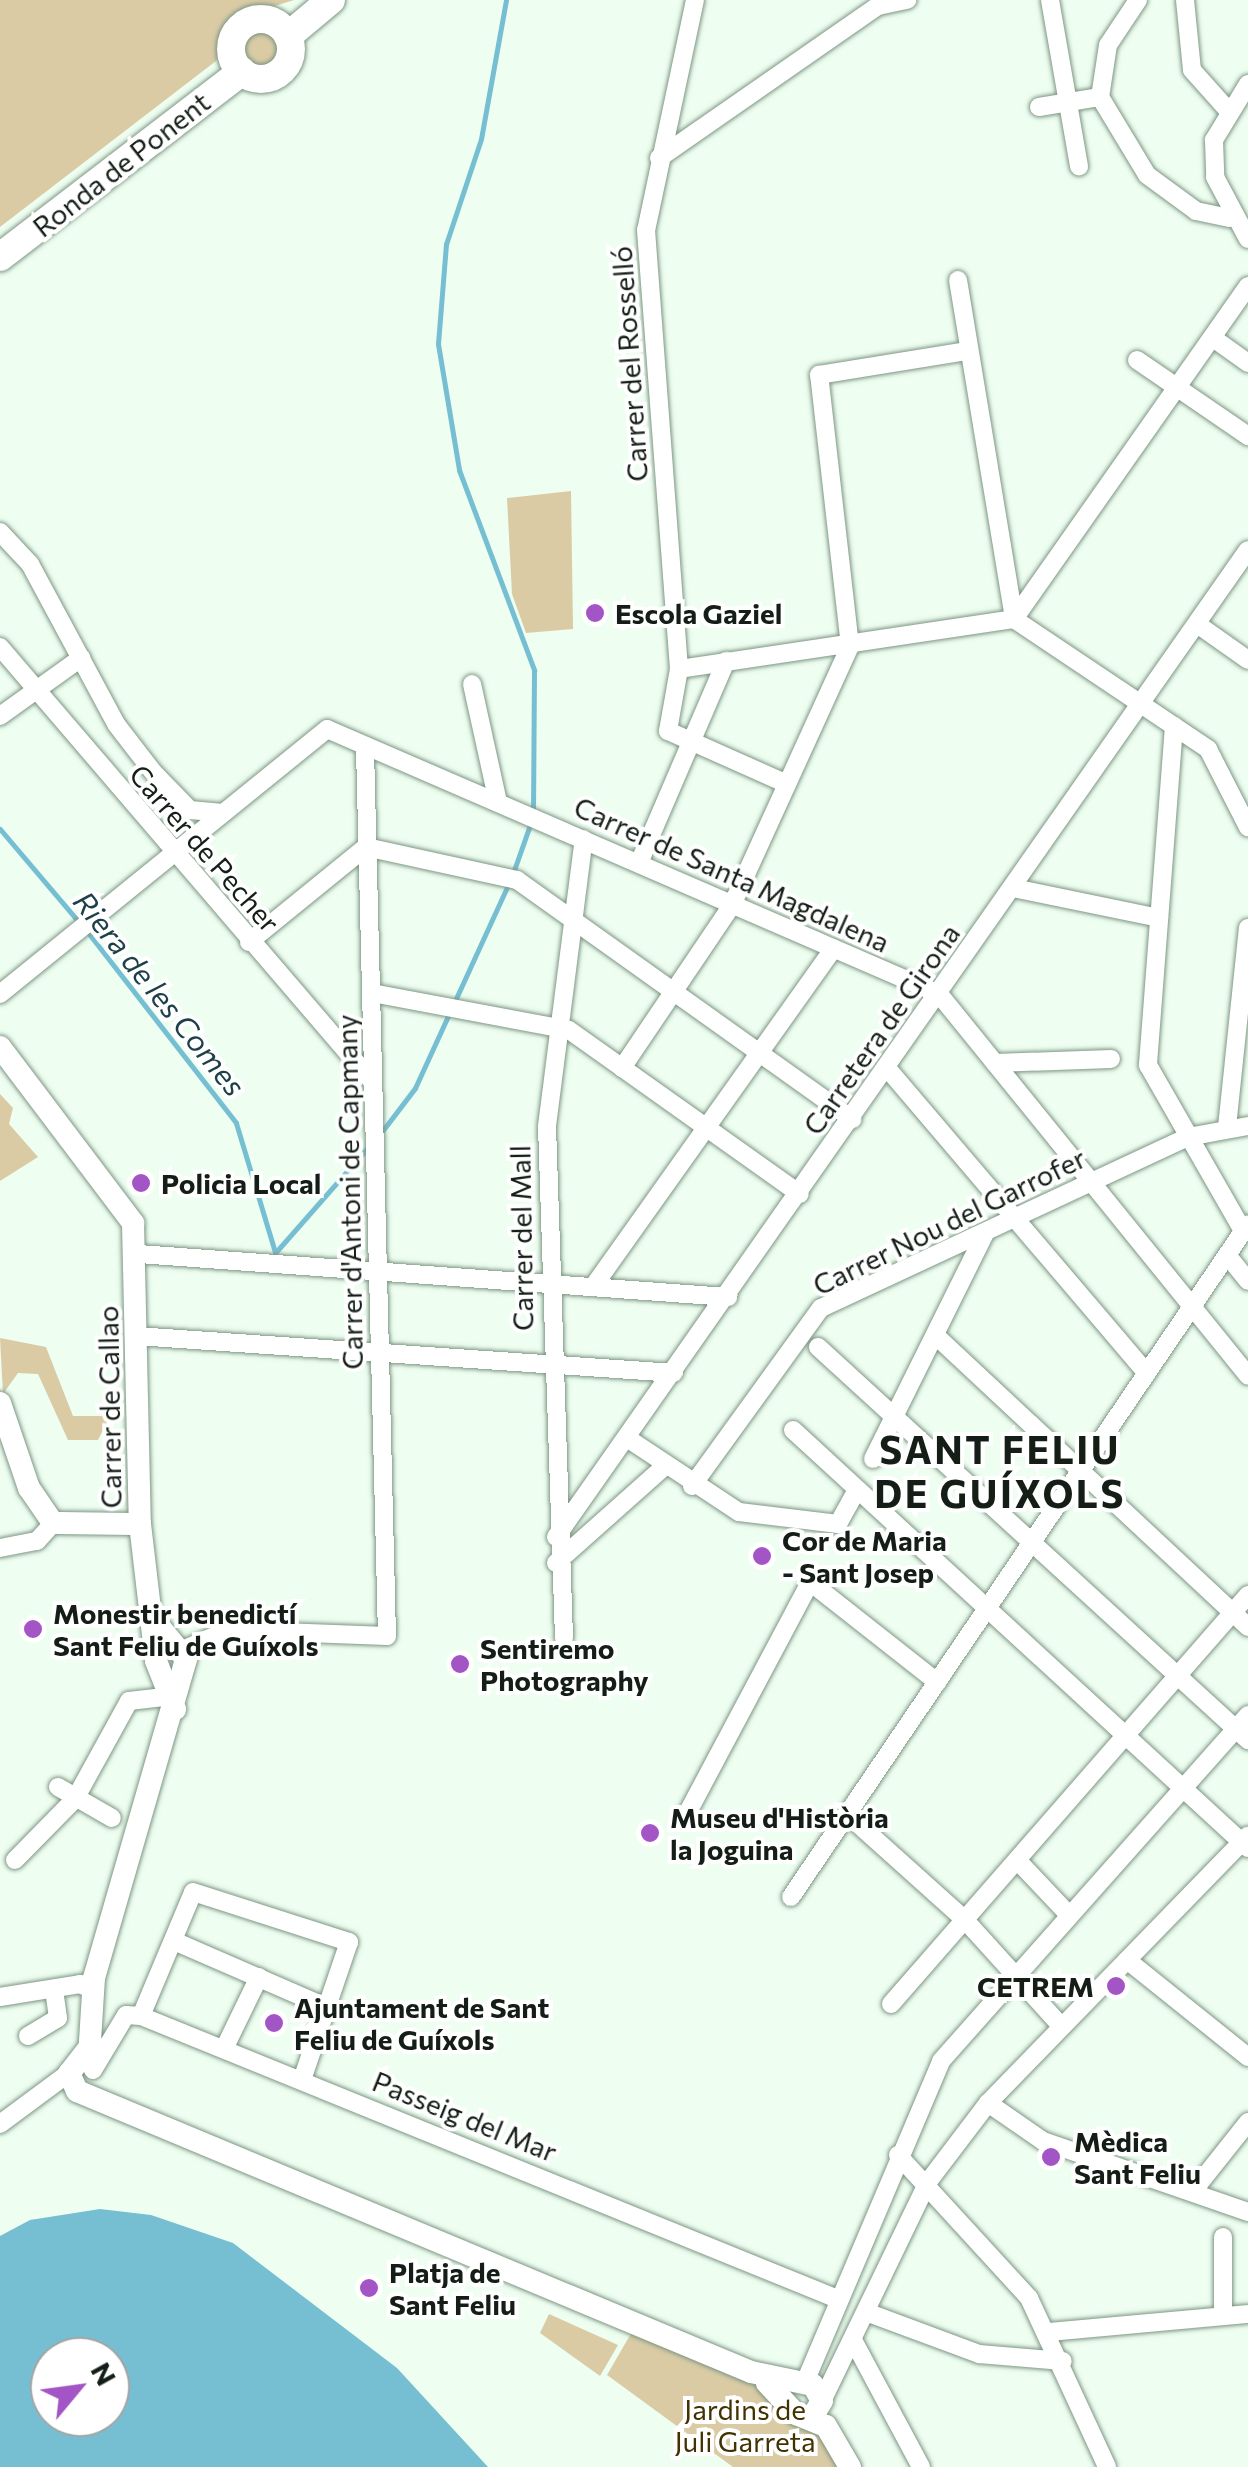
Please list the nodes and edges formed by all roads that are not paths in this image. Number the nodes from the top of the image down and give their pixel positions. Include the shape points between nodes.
1 (306, 0) edge
2 (331, 0) edge
3 (695, 0) edge
4 (907, 0) edge
5 (1050, 0) edge
6 (1138, 0) edge
7 (1185, 0) edge
8 (281, 29) junction
9 (237, 65) junction
10 (1248, 84) edge
11 (1100, 97) junction
12 (1067, 102) junction
13 (1039, 107) dead end
14 (1226, 108) junction
15 (658, 158) junction
16 (1079, 168) dead end
17 (1230, 218) junction
18 (0, 238) edge
19 (1248, 238) edge
20 (0, 257) edge
21 (958, 280) dead end
22 (1248, 286) edge
23 (1213, 338) junction
24 (968, 351) junction
25 (1137, 360) dead end
26 (1248, 363) edge
27 (1177, 390) junction
28 (1248, 436) edge
29 (0, 532) edge
30 (1248, 550) edge
31 (1014, 619) junction
32 (1197, 624) junction
33 (850, 646) junction
34 (0, 647) edge
35 (80, 658) junction
36 (1248, 660) edge
37 (726, 661) junction
38 (679, 669) junction
39 (472, 684) dead end
40 (35, 689) junction
41 (1140, 702) junction
42 (0, 716) edge
43 (1174, 726) junction
44 (692, 741) junction
45 (364, 746) junction
46 (787, 784) junction
47 (498, 802) junction
48 (222, 813) junction
49 (1248, 827) edge
50 (584, 839) junction
51 (366, 847) junction
52 (172, 855) junction
53 (639, 863) junction
54 (1012, 888) junction
55 (732, 905) junction
56 (1159, 918) junction
57 (570, 919) junction
58 (1248, 928) edge
59 (249, 942) junction
60 (834, 949) junction
61 (673, 992) junction
62 (372, 993) junction
63 (0, 994) edge
64 (939, 994) junction
65 (557, 1028) junction
66 (0, 1047) edge
67 (760, 1054) junction
68 (1241, 1055) edge
69 (1111, 1059) dead end
70 (995, 1063) junction
71 (622, 1068) junction
72 (887, 1068) junction
73 (372, 1081) junction
74 (852, 1119) junction
75 (1248, 1126) edge
76 (1227, 1127) junction
77 (707, 1128) junction
78 (1188, 1136) junction
79 (1092, 1183) junction
80 (800, 1194) junction
81 (1017, 1220) junction
82 (1246, 1228) edge
83 (984, 1235) junction
84 (139, 1254) junction
85 (1227, 1255) junction
86 (380, 1273) junction
87 (1248, 1281) edge
88 (550, 1284) junction
89 (593, 1288) junction
90 (728, 1296) junction
91 (1192, 1307) junction
92 (935, 1335) junction
93 (136, 1336) junction
94 (818, 1347) dead end
95 (381, 1355) junction
96 (552, 1366) junction
97 (674, 1373) junction
98 (1147, 1373) junction
99 (1248, 1376) edge
100 (0, 1404) edge
101 (896, 1413) junction
102 (792, 1430) dead end
103 (627, 1438) junction
104 (872, 1459) dead end
105 (666, 1465) junction
106 (1080, 1472) junction
107 (692, 1486) junction
108 (857, 1490) junction
109 (53, 1523) junction
110 (140, 1524) junction
111 (556, 1536) junction
112 (1034, 1540) junction
113 (0, 1548) edge
114 (556, 1563) junction
115 (1248, 1594) edge
116 (988, 1607) junction
117 (1233, 1612) junction
118 (1248, 1627) edge
119 (564, 1638) dead end
120 (173, 1654) junction
121 (1181, 1677) junction
122 (936, 1682) junction
123 (174, 1703) junction
124 (1244, 1728) edge
125 (1126, 1736) junction
126 (58, 1788) dead end
127 (1182, 1789) junction
128 (77, 1794) junction
129 (689, 1810) dead end
130 (847, 1814) junction
131 (112, 1818) dead end
132 (1246, 1842) edge
133 (15, 1860) dead end
134 (1018, 1860) junction
135 (791, 1896) dead end
136 (1068, 1914) junction
137 (965, 1920) junction
138 (174, 1940) junction
139 (1127, 1960) junction
140 (1014, 1974) junction
141 (259, 1977) junction
142 (54, 1989) junction
143 (93, 1990) junction
144 (0, 1997) edge
145 (891, 2004) dead end
146 (328, 2008) junction
147 (141, 2016) junction
148 (1062, 2027) junction
149 (28, 2036) dead end
150 (224, 2049) junction
151 (1248, 2057) edge
152 (79, 2074) junction
153 (302, 2080) junction
154 (988, 2103) junction
155 (1248, 2122) edge
156 (0, 2124) edge
157 (898, 2155) junction
158 (928, 2182) junction
159 (1194, 2190) junction
160 (1248, 2212) edge
161 (1223, 2238) dead end
162 (840, 2300) junction
163 (1224, 2310) junction
164 (866, 2312) junction
165 (1248, 2314) edge
166 (1050, 2332) junction
167 (853, 2340) junction
168 (1063, 2360) junction
169 (796, 2389) junction
170 (818, 2407) junction
171 (850, 2467) edge
172 (921, 2467) edge
173 (1107, 2467) edge

1 - 8 main road
2 - 8 main road, Ronda de Ponent
3 - 15 street, Carrer del Rosselló
4 - 15 street via 878,6
5 - 12 street
6 - 11 street via 1108,44
7 - 14 street via 1192,70
8 - 9 main road, Ronda de Ponent via 241,27
8 - 9 main road, Ronda de Ponent via 279,72
9 - 18 main road
9 - 20 main road, Ronda de Ponent
10 - 14 street
11 - 12 street
11 - 17 street via 1147,175 1196,211
12 - 13 street
12 - 16 street
14 - 17 street via 1214,159
15 - 38 street, Carrer del Rosselló via 648,265
17 - 19 street
21 - 24 street
22 - 23 street
23 - 26 street
23 - 27 street
24 - 31 street
24 - 33 street via 819,375
25 - 27 street
27 - 28 street
27 - 31 street
29 - 35 street via 30,564
30 - 32 street, Carretera de Girona
31 - 33 street
31 - 41 street
32 - 36 street
32 - 41 street, Carretera de Girona
33 - 37 street
33 - 46 street
34 - 40 street, Carrer de Pecher
35 - 40 street
35 - 48 street via 152,772 190,810
37 - 38 street
37 - 44 street
38 - 44 street, Carrer del Rosselló via 668,731
39 - 47 street
40 - 42 street
40 - 52 street, Carrer de Pecher
41 - 43 street
41 - 54 street, Carretera de Girona
43 - 49 street via 1208,750
43 - 56 street
44 - 46 street
44 - 53 street
45 - 47 street, Carrer de Santa Magdalena
45 - 48 street, Carrer de Santa Magdalena via 327,729
45 - 51 street, Carrer d'Antoni de Capmany
46 - 55 street
47 - 50 street, Carrer de Santa Magdalena
48 - 52 street
50 - 53 street, Carrer de Santa Magdalena
50 - 57 street, Carrer del Mall
51 - 57 street via 511,878
51 - 59 street
51 - 62 street, Carrer d'Antoni de Capmany
52 - 59 street, Carrer de Pecher
52 - 63 street
53 - 55 street, Carrer de Santa Magdalena
54 - 56 street
54 - 64 street, Carretera de Girona
55 - 60 street, Carrer de Santa Magdalena
55 - 61 street
56 - 78 street via 1148,1065
57 - 61 street
57 - 65 street, Carrer del Mall
58 - 68 street
59 - 73 street, Carrer de Pecher
60 - 64 street, Carrer de Santa Magdalena
60 - 67 street
61 - 67 street
61 - 71 street
62 - 65 street
62 - 73 street, Carrer d'Antoni de Capmany
64 - 70 street, Carrer de Santa Magdalena
64 - 72 street, Carretera de Girona
65 - 71 street
65 - 88 street, Carrer del Mall via 546,1126
66 - 84 main road, Carrer de Callao via 122,1198
67 - 74 street
67 - 77 street
68 - 76 street
69 - 70 street
70 - 79 street, Carrer de Santa Magdalena
71 - 77 street
72 - 74 street, Carretera de Girona
72 - 81 street
73 - 86 street, Carrer d'Antoni de Capmany
74 - 80 street, Carretera de Girona
75 - 76 street, Carrer Nou del Garrofer
76 - 78 street, Carrer Nou del Garrofer
77 - 80 street
77 - 89 street
78 - 79 street, Carrer Nou del Garrofer
78 - 82 street
79 - 81 street, Carrer Nou del Garrofer
79 - 91 street, Carrer de Santa Magdalena
80 - 90 street, Carretera de Girona
81 - 83 street, Carrer Nou del Garrofer
81 - 98 street
82 - 85 street
83 - 92 street
83 - 107 street, Carrer Nou del Garrofer via 821,1308
84 - 86 street
84 - 93 main road, Carrer de Callao
85 - 87 street
85 - 91 street
86 - 88 street
86 - 95 street, Carrer d'Antoni de Capmany
88 - 89 street
88 - 96 street, Carrer del Mall
89 - 90 street
90 - 97 street, Carretera de Girona
91 - 98 street
91 - 99 street, Carrer de Santa Magdalena
92 - 101 street
92 - 106 street
93 - 95 street
93 - 110 main road, Carrer de Callao
94 - 101 street
95 - 96 street
95 - 120 street, Carrer d'Antoni de Capmany via 387,1636 228,1630
96 - 97 street
96 - 111 street, Carrer del Mall
97 - 103 street, Carretera de Girona
98 - 106 street
100 - 109 main road via 30,1488
101 - 104 street
101 - 112 street
102 - 108 street
103 - 105 street
103 - 111 street, Carretera de Girona
105 - 107 street
105 - 114 street
106 - 112 street
106 - 117 street
107 - 108 street via 739,1512 838,1524
108 - 116 street
109 - 110 main road
109 - 113 street via 37,1541
110 - 120 main road, Carrer de Callao via 154,1620
111 - 114 street, Carrer del Mall
112 - 116 street
112 - 121 street
114 - 119 street, Carrer del Mall
115 - 117 street
116 - 122 street
116 - 125 street
117 - 118 street
117 - 121 street
120 - 123 main road
121 - 124 street
121 - 125 street
122 - 129 street via 810,1582
122 - 130 street
123 - 128 street via 128,1701
123 - 143 main road
124 - 127 street
125 - 127 street
125 - 134 street
126 - 128 street
127 - 132 street
127 - 136 street
128 - 131 street
128 - 133 street via 46,1838
130 - 135 street
130 - 137 street
132 - 139 street
134 - 136 street
134 - 137 street
136 - 140 street
137 - 140 street
137 - 145 street
138 - 141 street
138 - 146 street via 193,1892 349,1942
138 - 147 street
139 - 148 street
139 - 151 street
140 - 148 street
140 - 157 street via 941,2062
141 - 146 street
141 - 150 street
142 - 143 street
142 - 144 street
142 - 149 street via 58,2018
143 - 152 main road
146 - 153 street
147 - 150 street, Passeig del Mar
147 - 152 street via 126,2016
148 - 154 street
150 - 153 street, Passeig del Mar
152 - 156 street
152 - 169 main road via 114,2102
153 - 162 street, Passeig del Mar
154 - 158 street
154 - 159 street via 1043,2140
155 - 159 street
157 - 158 street
157 - 162 street
158 - 164 street
158 - 166 street via 991,2248
159 - 160 street
161 - 163 street
162 - 169 street
163 - 165 street
163 - 166 street
164 - 167 street
164 - 168 street via 979,2354
166 - 168 street
167 - 170 street
167 - 172 street
168 - 173 street
169 - 170 main road via 796,2414
170 - 171 main road

